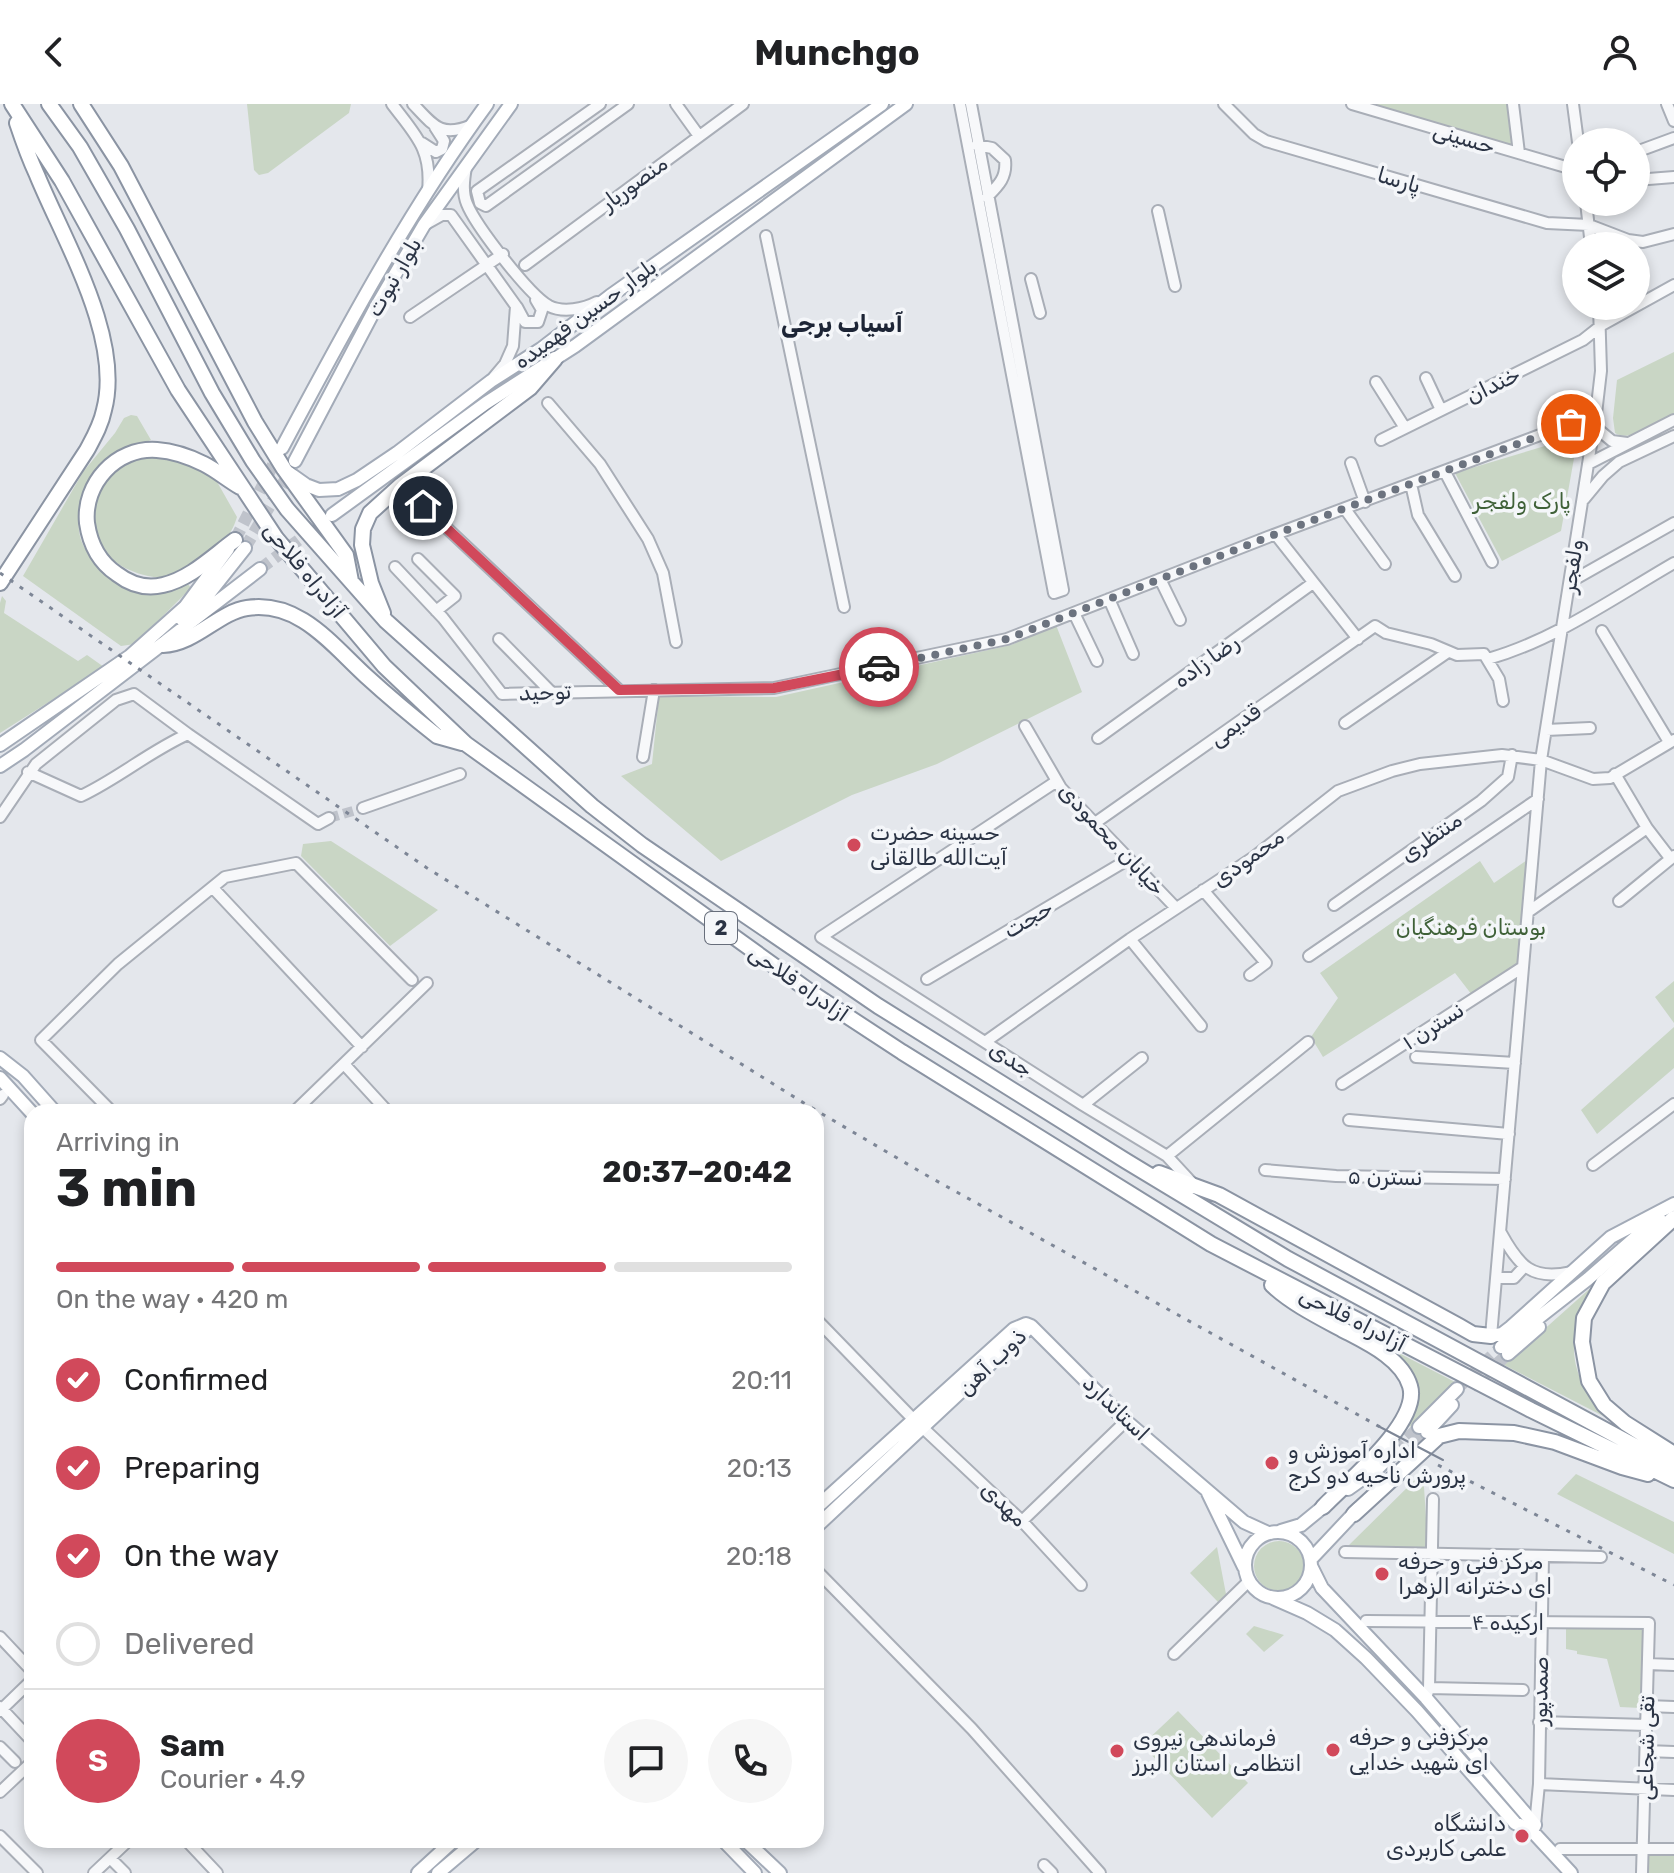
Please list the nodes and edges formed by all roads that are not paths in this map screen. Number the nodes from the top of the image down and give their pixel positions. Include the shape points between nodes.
1 (11, 104) edge
2 (49, 104) edge
3 (81, 104) edge
4 (392, 104) edge
5 (413, 104) edge
6 (487, 104) edge
7 (511, 104) edge
8 (600, 104) edge
9 (628, 104) edge
10 (676, 104) edge
11 (743, 104) edge
12 (882, 104) edge
13 (906, 104) edge
14 (960, 104) edge
15 (971, 104) edge
16 (1224, 104) edge
17 (1513, 104) edge
18 (1573, 104) edge
19 (1667, 104) edge
20 (1358, 105) edge
21 (1674, 121) edge
22 (472, 125) junction
23 (435, 127) junction
24 (1576, 128) edge
25 (699, 136) junction
26 (1674, 138) edge
27 (420, 141) junction
28 (977, 145) junction
29 (1650, 147) edge
30 (1519, 153) junction
31 (1562, 166) edge
32 (466, 167) junction
33 (1674, 177) edge
34 (1650, 179) edge
35 (428, 191) junction
36 (987, 197) junction
37 (743, 201) junction
38 (1158, 211) dead end
39 (754, 215) junction
40 (1588, 216) edge
41 (424, 225) junction
42 (1589, 225) junction
43 (1590, 232) edge
44 (1674, 234) edge
45 (766, 236) dead end
46 (503, 254) junction
47 (487, 265) junction
48 (525, 265) dead end
49 (1031, 279) dead end
50 (1674, 285) edge
51 (1175, 286) dead end
52 (530, 292) junction
53 (610, 296) junction
54 (516, 306) junction
55 (1040, 313) dead end
56 (410, 317) dead end
57 (1601, 320) edge
58 (1602, 325) junction
59 (555, 359) junction
60 (1426, 378) dead end
61 (491, 381) junction
62 (1376, 382) dead end
63 (548, 403) dead end
64 (1441, 410) junction
65 (1595, 420) junction
66 (1674, 420) edge
67 (1405, 428) junction
68 (1674, 436) edge
69 (1381, 440) dead end
70 (1629, 443) junction
71 (282, 448) tunnel mouth
72 (1351, 463) dead end
73 (1588, 464) junction
74 (290, 465) junction
75 (1445, 472) junction
76 (1411, 484) junction
77 (401, 485) junction
78 (246, 492) junction
79 (1583, 501) junction
80 (1365, 502) junction
81 (1345, 509) junction
82 (332, 515) tunnel mouth
83 (1674, 523) edge
84 (1276, 535) junction
85 (240, 544) junction
86 (418, 559) dead end
87 (1492, 562) dead end
88 (1674, 563) edge
89 (1385, 564) dead end
90 (395, 567) dead end
91 (260, 569) tunnel mouth
92 (1455, 576) dead end
93 (1160, 579) junction
94 (1570, 582) junction
95 (0, 583) edge
96 (1313, 583) junction
97 (352, 585) junction
98 (1109, 599) junction
99 (844, 607) dead end
100 (436, 611) junction
101 (1074, 613) junction
102 (1180, 620) dead end
103 (386, 621) junction
104 (1562, 627) junction
105 (1602, 631) dead end
106 (499, 639) dead end
107 (1358, 639) junction
108 (676, 642) dead end
109 (163, 645) junction
110 (1448, 652) junction
111 (1133, 654) dead end
112 (1488, 659) junction
113 (1097, 661) dead end
114 (619, 690) junction
115 (654, 690) junction
116 (550, 691) junction
117 (1503, 701) dead end
118 (43, 715) junction
119 (1345, 723) dead end
120 (1025, 726) dead end
121 (1590, 728) dead end
122 (1546, 730) junction
123 (188, 734) junction
124 (1098, 738) dead end
125 (0, 739) edge
126 (1672, 741) edge
127 (466, 744) junction
128 (0, 745) edge
129 (24, 750) junction
130 (1512, 755) junction
131 (643, 757) dead end
132 (1541, 760) junction
133 (0, 766) edge
134 (28, 772) junction
135 (0, 774) edge
136 (460, 774) dead end
137 (1615, 774) junction
138 (1057, 781) junction
139 (1538, 799) junction
140 (363, 808) tunnel mouth
141 (0, 817) edge
142 (329, 818) tunnel mouth
143 (1095, 823) junction
144 (1647, 828) junction
145 (1672, 857) edge
146 (1129, 859) junction
147 (213, 888) junction
148 (1203, 890) junction
149 (1619, 901) dead end
150 (1334, 905) dead end
151 (1176, 908) junction
152 (1528, 912) junction
153 (1130, 939) junction
154 (1309, 956) dead end
155 (1523, 967) junction
156 (1250, 975) dead end
157 (927, 979) dead end
158 (412, 980) dead end
159 (427, 983) dead end
160 (1201, 1026) dead end
161 (985, 1042) junction
162 (1308, 1042) dead end
163 (0, 1047) edge
164 (362, 1047) junction
165 (1416, 1057) dead end
166 (0, 1058) edge
167 (1142, 1058) dead end
168 (1515, 1063) junction
169 (344, 1064) junction
170 (23, 1076) junction
171 (0, 1078) edge
172 (1342, 1084) dead end
173 (1, 1095) edge
174 (48, 1104) edge
175 (104, 1104) edge
176 (302, 1104) edge
177 (381, 1104) edge
178 (1674, 1104) edge
179 (24, 1105) edge
180 (1083, 1105) junction
181 (24, 1109) edge
182 (1349, 1120) dead end
183 (1509, 1134) junction
184 (1167, 1156) junction
185 (1126, 1161) junction
186 (1593, 1165) dead end
187 (1265, 1170) dead end
188 (1505, 1179) junction
189 (1196, 1186) junction
190 (1674, 1204) edge
191 (1674, 1216) edge
192 (1501, 1231) junction
193 (1524, 1267) junction
194 (1255, 1268) junction
195 (1571, 1272) junction
196 (1496, 1278) junction
197 (1031, 1326) joint
198 (824, 1327) edge
199 (1500, 1346) junction
200 (1460, 1392) tunnel mouth
201 (1126, 1421) junction
202 (919, 1424) junction
203 (1423, 1430) tunnel mouth
204 (1674, 1454) edge
205 (1674, 1467) edge
206 (1674, 1480) edge
207 (1205, 1487) junction
208 (1433, 1499) dead end
209 (824, 1501) edge
210 (1323, 1507) junction
211 (1354, 1514) junction
212 (824, 1519) edge
213 (1022, 1521) junction
214 (1274, 1532) junction
215 (1345, 1552) dead end
216 (1432, 1555) junction
217 (1543, 1557) junction
218 (1601, 1557) dead end
219 (1311, 1563) junction
220 (1244, 1568) junction
221 (824, 1578) edge
222 (1249, 1581) junction
223 (1081, 1585) dead end
224 (1273, 1598) junction
225 (1366, 1621) dead end
226 (1431, 1622) junction
227 (1542, 1622) junction
228 (1649, 1623) joint
229 (0, 1637) edge
230 (1174, 1654) dead end
231 (24, 1662) edge
232 (1648, 1664) junction
233 (1674, 1665) edge
234 (24, 1687) edge
235 (1523, 1690) dead end
236 (1427, 1693) junction
237 (1647, 1706) junction
238 (1674, 1707) edge
239 (1, 1709) edge
240 (1417, 1711) junction
241 (1539, 1722) junction
242 (1647, 1725) junction
243 (24, 1733) edge
244 (0, 1747) edge
245 (1646, 1751) junction
246 (1674, 1752) edge
247 (15, 1762) dead end
248 (24, 1770) edge
249 (1539, 1784) junction
250 (1645, 1789) junction
251 (1674, 1790) edge
252 (0, 1792) edge
253 (1534, 1828) junction
254 (0, 1836) edge
255 (121, 1848) edge
256 (194, 1848) edge
257 (445, 1848) edge
258 (468, 1848) edge
259 (731, 1848) edge
260 (753, 1848) edge
261 (1560, 1849) dead end
262 (1645, 1849) junction
263 (1674, 1849) edge
264 (110, 1858) junction
265 (37, 1873) edge
266 (94, 1873) edge
267 (125, 1873) edge
268 (217, 1873) edge
269 (418, 1873) edge
270 (438, 1873) edge
271 (755, 1873) edge
272 (780, 1873) edge
273 (1100, 1873) edge
274 (1571, 1873) edge
275 (1642, 1873) edge

1 - 78 highway, آزادراه فلاحی / 2 via 62,181 178,390
1 - 95 highway via 96,314 106,381 98,429
2 - 97 highway, آزادراه فلاحی / 2 via 96,174 253,461
3 - 74 highway via 121,166 255,422
4 - 27 street
5 - 23 street
6 - 22 main road, بلوار نبوت
7 - 32 main road, بلوار نبوت
8 - 9 street via 477,191 478,199 486,206
10 - 25 street
11 - 25 street, منصوریار
12 - 37 main road, بلوار حسین فهمیده
13 - 39 main road, بلوار حسین فهمیده
14 - 36 street via 1054,593 1063,590
15 - 28 street
16 - 42 street, پارسا via 1266,141 1547,223
17 - 30 street
18 - 24 street
19 - 21 street
20 - 30 street, حسینی
22 - 23 street via 457,131
22 - 35 main road, بلوار نبوت
23 - 27 street via 444,141 442,149 436,152
25 - 48 street, منصوریار
26 - 29 street
27 - 35 street via 428,158
28 - 36 street
28 - 36 street via 992,148 1005,160 1002,181
30 - 31 street, حسینی
32 - 41 main road, بلوار نبوت
32 - 46 street via 468,206
33 - 34 street
35 - 71 main road, بلوار نبوت via 359,303
37 - 39 main road
37 - 53 main road, بلوار حسین فهمیده
38 - 51 street
39 - 59 main road, بلوار حسین فهمیده
40 - 42 street
41 - 47 street via 451,215
41 - 74 main road, بلوار نبوت
42 - 43 street
42 - 44 street, پارسا via 1643,242
45 - 99 street
46 - 47 street
46 - 52 street
47 - 54 street
47 - 56 street
49 - 55 street
50 - 58 street, خندان
52 - 53 street via 552,308 567,310
52 - 54 street via 542,310 538,322 525,322
53 - 61 main road, بلوار حسین فهمیده
54 - 61 street via 513,346
57 - 58 street, ولفجر
58 - 64 street, خندان via 1583,340
58 - 65 street, ولفجر
59 - 77 highway via 530,388
59 - 82 main road, بلوار حسین فهمیده
60 - 64 street
61 - 74 main road, بلوار حسین فهمیده via 397,453 338,489 306,485
62 - 67 street
63 - 108 street via 600,464 648,539 663,573
64 - 67 street, خندان
65 - 70 street via 1612,441
65 - 73 street, ولفجر
65 - 75 street, توحید
66 - 70 street
67 - 69 street, خندان
68 - 79 street via 1619,462
70 - 73 street
72 - 80 street
73 - 79 street, ولفجر
74 - 97 highway via 346,555
75 - 76 street, توحید
75 - 87 street
76 - 80 street, توحید
76 - 92 street via 1418,515
77 - 103 highway via 370,513 363,529 365,564
77 - 114 street
78 - 85 highway via 205,464 142,451 119,459 101,474 89,492 86,513 97,555 124,580 139,586 179,580
78 - 127 highway, آزادراه فلاحی / 2 via 276,538 349,626
79 - 94 street, ولفجر
80 - 81 street, توحید
81 - 84 street, توحید
81 - 89 street
83 - 94 street
84 - 93 street, توحید
84 - 96 street
85 - 109 main road via 203,601
85 - 118 main road via 185,607 130,656
86 - 100 street via 458,599
88 - 104 street
90 - 100 street
91 - 109 main road
93 - 98 street, توحید
93 - 102 street
94 - 104 street, ولفجر
96 - 107 street
96 - 124 street, رضا زاده
97 - 103 highway, آزادراه فلاحی / 2
98 - 101 street, توحید
98 - 111 street
100 - 116 street, توحید via 502,694
101 - 113 street
101 - 115 street, توحید via 1007,639 774,688
103 - 185 highway, آزادراه فلاحی / 2 via 642,845 878,1006
104 - 112 street
104 - 122 street, ولفجر
105 - 126 street
106 - 116 street
107 - 110 street, قدیمی via 1375,626
107 - 143 street, قدیمی
109 - 127 highway via 188,639 243,608 282,609 314,627 437,736
109 - 129 main road
110 - 112 street via 1484,654
110 - 119 street
112 - 117 street
114 - 115 street, توحید
114 - 116 street, توحید
115 - 131 street
118 - 125 main road
118 - 128 main road
120 - 138 street, خیابان محمودی
121 - 122 street
122 - 132 street, ولفجر
123 - 134 street via 81,796
123 - 134 street via 134,694 116,700
123 - 142 street via 318,824
126 - 137 street
127 - 194 highway, آزادراه فلاحی / 2 via 838,1010
129 - 133 main road
129 - 135 main road
130 - 132 street, محمودی
130 - 148 street, محمودی via 1420,764 1338,791
130 - 150 street, منتظری via 1508,777 1481,801
132 - 137 street, محمودی via 1593,779
132 - 139 street, ولفجر
134 - 141 street
136 - 140 street
137 - 144 street
138 - 143 street, خیابان محمودی
138 - 161 street, جدی via 821,937
139 - 152 street, ولفجر
139 - 154 street
143 - 146 street, خیابان محمودی
144 - 145 street
144 - 152 street
145 - 149 street
146 - 151 street, خیابان محمودی
146 - 157 street, حجت
147 - 158 street via 225,877 296,863
147 - 164 street
147 - 175 street via 118,964 41,1040
148 - 151 street, محمودی
148 - 156 street via 1266,963
151 - 153 street, محمودی
152 - 155 street, ولفجر
153 - 160 street
153 - 161 street, محمودی
155 - 168 street, ولفجر
155 - 172 street, نسترن ۱
159 - 164 street
161 - 180 street, جدی
162 - 184 street
163 - 170 main road
164 - 169 street
165 - 168 street
166 - 170 main road
167 - 180 street
168 - 183 street, ولفجر
169 - 176 street
169 - 177 street
170 - 174 main road
171 - 179 main road
173 - 181 main road
178 - 186 street
180 - 184 street, جدی
182 - 183 street
183 - 188 street, ولفجر
184 - 189 street, جدی
185 - 189 highway
185 - 205 highway, آزادراه فلاحی / 2 via 1288,1259
187 - 188 street, نسترن ۵
188 - 192 street, ولفجر
189 - 199 highway
190 - 195 main road via 1611,1237
190 - 199 main road
191 - 199 main road
191 - 204 highway via 1603,1283 1584,1318 1582,1342 1589,1381 1604,1405
192 - 193 street
192 - 196 street, ولفجر
193 - 195 street via 1549,1277
193 - 196 street via 1514,1278
194 - 206 highway, آزادراه فلاحی / 2
194 - 210 highway via 1277,1290 1381,1351 1410,1383 1412,1400 1400,1427
195 - 199 main road via 1502,1334
196 - 199 street, ولفجر
197 - 201 main road, استاندارد
197 - 202 main road, ذوب آهن
198 - 202 street, مهدی
200 - 203 main road
201 - 207 main road, استاندارد
201 - 213 street
202 - 209 main road, ذوب آهن
202 - 212 main road, ذوب آهن
202 - 213 street, مهدی
206 - 211 highway via 1555,1442 1514,1433 1459,1431 1439,1436
207 - 214 main road, استاندارد via 1244,1522
207 - 220 main road, استاندارد
208 - 216 street
210 - 211 main road via 1401,1454
210 - 214 main road via 1301,1525
211 - 219 main road
213 - 223 street, مهدی
214 - 219 main road via 1300,1540
214 - 220 main road via 1250,1546
215 - 216 street
216 - 217 street
216 - 226 street
217 - 218 street
217 - 227 street, صمدپور
219 - 224 main road via 1303,1587
219 - 236 main road via 1322,1588
220 - 222 main road
221 - 273 street via 972,1729
222 - 224 main road
222 - 230 street
224 - 240 main road via 1335,1630
225 - 226 street, ارکیده ۴
226 - 227 street, ارکیده ۴
226 - 236 street
227 - 228 street, ارکیده ۴
227 - 241 street, صمدپور
228 - 232 street, تقی شجاعی
229 - 231 street
232 - 233 street
232 - 237 street, تقی شجاعی
234 - 239 street
235 - 236 street
236 - 240 main road
236 - 253 main road
237 - 238 street
237 - 242 street, تقی شجاعی
239 - 243 street
240 - 253 main road via 1515,1823
241 - 242 street
241 - 249 street, صمدپور
242 - 245 street, تقی شجاعی
244 - 247 street
245 - 246 street
245 - 250 street, تقی شجاعی
248 - 252 street
249 - 250 street
249 - 253 street, صمدپور
250 - 251 street
250 - 262 street, تقی شجاعی
253 - 274 main road
254 - 265 street
255 - 264 street
256 - 268 street
257 - 269 main road
258 - 270 main road
259 - 271 main road
260 - 272 main road
261 - 262 street
262 - 263 street
262 - 275 street, تقی شجاعی
264 - 266 street
264 - 267 street

